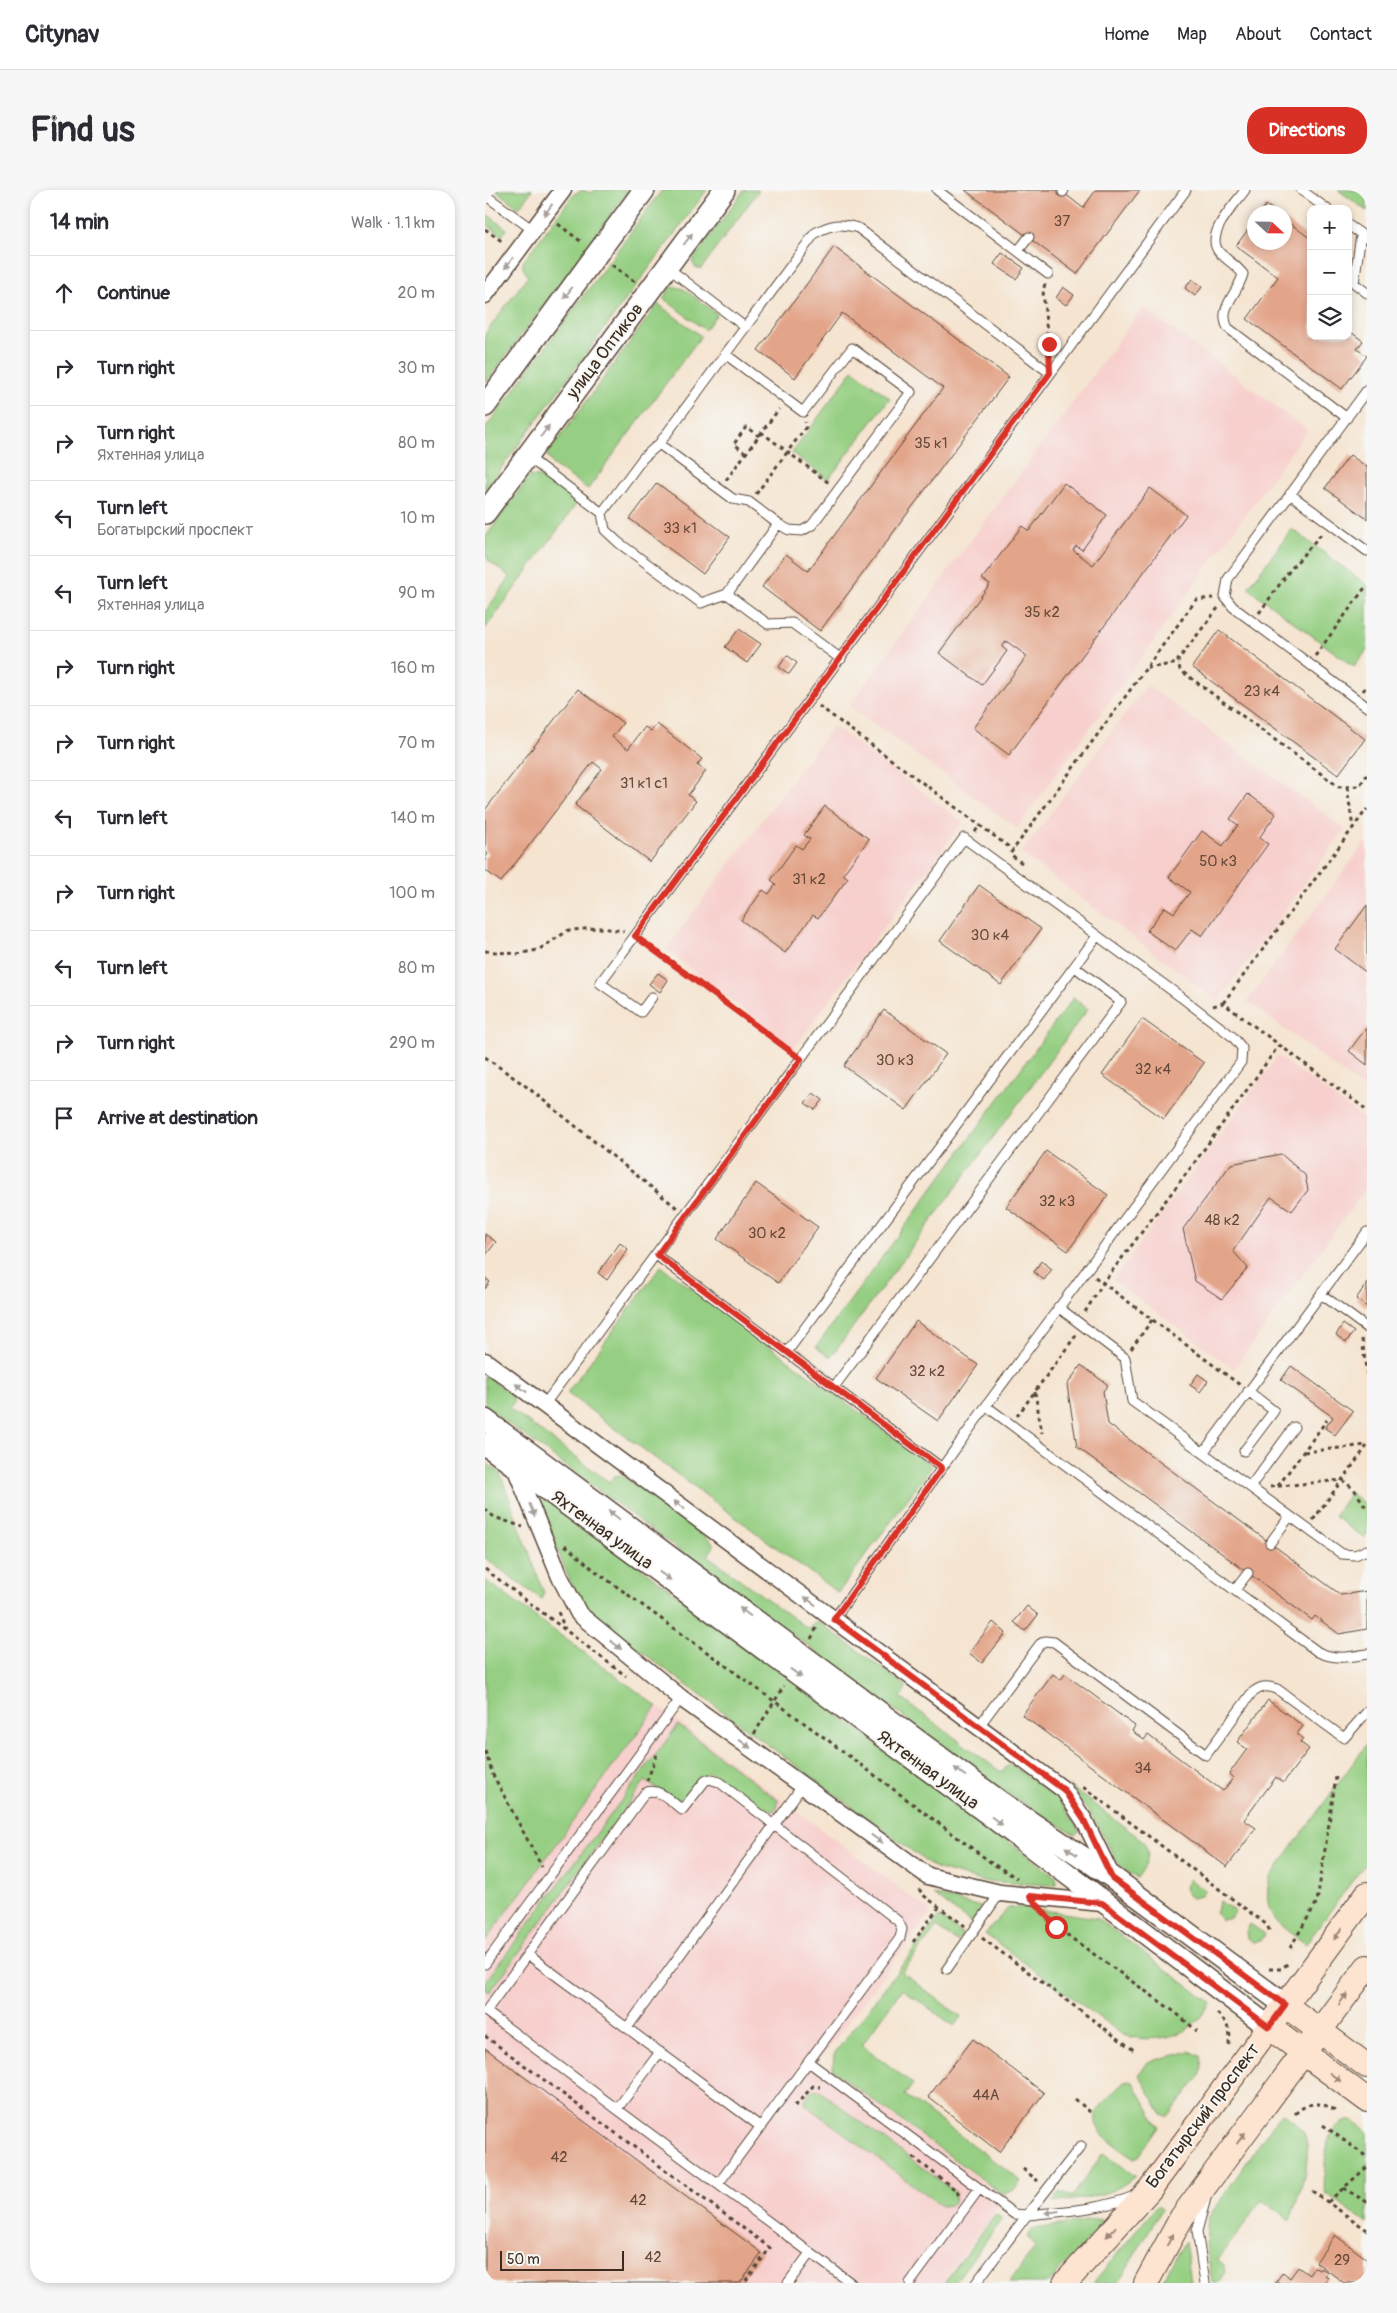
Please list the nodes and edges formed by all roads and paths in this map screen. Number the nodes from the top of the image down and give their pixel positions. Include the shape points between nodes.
1 (563, 190) edge
2 (644, 190) edge
3 (724, 190) edge
4 (937, 190) edge
5 (1186, 190) edge
6 (1245, 190) edge
7 (1301, 190) edge
8 (485, 195) edge
9 (1322, 205) edge
10 (552, 220) dead end
11 (1352, 227) edge
12 (485, 228) edge
13 (533, 230) junction
14 (1364, 236) edge
15 (1029, 237) dead end
16 (503, 242) dead end
17 (587, 246) dead end
18 (1018, 251) junction
19 (608, 262) dead end
20 (667, 267) junction
21 (1048, 274) joint
22 (637, 284) dead end
23 (1367, 293) edge
24 (485, 295) edge
25 (745, 327) junction
26 (725, 354) junction
27 (1050, 373) junction
28 (1367, 390) edge
29 (786, 399) junction
30 (485, 406) edge
31 (803, 412) junction
32 (1347, 418) junction
33 (760, 434) junction
34 (659, 444) junction
35 (787, 452) junction
36 (746, 453) junction
37 (527, 456) junction
38 (720, 488) junction
39 (838, 490) junction
40 (1290, 494) junction
41 (749, 502) junction
42 (485, 513) edge
43 (602, 513) junction
44 (777, 524) junction
45 (1330, 524) junction
46 (1367, 551) edge
47 (1367, 586) edge
48 (727, 594) junction
49 (1225, 597) junction
50 (1252, 622) junction
51 (841, 659) junction
52 (1179, 663) junction
53 (1309, 664) junction
54 (1146, 668) junction
55 (811, 700) junction
56 (1367, 707) edge
57 (1367, 775) edge
58 (1347, 787) junction
59 (1367, 809) edge
60 (1353, 828) junction
61 (1013, 850) junction
62 (1026, 866) dead end
63 (636, 934) junction
64 (1097, 936) junction
65 (485, 951) edge
66 (1075, 967) junction
67 (652, 997) dead end
68 (1223, 1003) dead end
69 (1246, 1020) dead end
70 (1279, 1045) junction
71 (485, 1057) edge
72 (801, 1059) junction
73 (1367, 1110) edge
74 (686, 1215) junction
75 (1367, 1232) edge
76 (657, 1255) junction
77 (1086, 1270) junction
78 (1103, 1283) junction
79 (1321, 1294) junction
80 (1059, 1307) junction
81 (1083, 1315) dead end
82 (1153, 1320) junction
83 (1363, 1326) edge
84 (1076, 1336) dead end
85 (787, 1352) junction
86 (1125, 1358) junction
87 (485, 1362) edge
88 (1367, 1376) edge
89 (834, 1387) junction
90 (1249, 1391) junction
91 (1035, 1392) junction
92 (544, 1405) junction
93 (986, 1406) junction
94 (485, 1420) edge
95 (1327, 1420) dead end
96 (1011, 1424) junction
97 (1294, 1427) dead end
98 (485, 1444) edge
99 (1367, 1445) edge
100 (1045, 1449) junction
101 (1243, 1451) dead end
102 (1303, 1452) junction
103 (1203, 1453) junction
104 (514, 1465) junction
105 (942, 1468) junction
106 (1342, 1480) junction
107 (1250, 1487) junction
108 (1278, 1487) junction
109 (485, 1509) edge
110 (1367, 1509) edge
111 (1290, 1516) junction
112 (1306, 1528) junction
113 (542, 1534) junction
114 (1270, 1543) dead end
115 (1367, 1550) edge
116 (1248, 1573) dead end
117 (1235, 1590) junction
118 (834, 1619) junction
119 (1367, 1654) edge
120 (681, 1698) junction
121 (1367, 1712) edge
122 (979, 1726) junction
123 (485, 1751) edge
124 (1336, 1778) dead end
125 (803, 1785) junction
126 (773, 1824) junction
127 (547, 1877) junction
128 (1112, 1878) junction
129 (1000, 1893) junction
130 (1367, 1894) edge
131 (923, 1895) dead end
132 (1030, 1896) junction
133 (1102, 1903) junction
134 (973, 1932) junction
135 (1290, 1948) dead end
136 (527, 1954) junction
137 (1293, 1959) dead end
138 (485, 1964) edge
139 (1367, 1967) edge
140 (947, 1968) dead end
141 (1266, 1968) dead end
142 (1285, 2005) junction
143 (1213, 2009) dead end
144 (485, 2011) edge
145 (1269, 2027) junction
146 (627, 2028) junction
147 (1197, 2030) dead end
148 (1319, 2031) junction
149 (485, 2036) edge
150 (1135, 2051) dead end
151 (660, 2052) junction
152 (1224, 2052) dead end
153 (1303, 2053) junction
154 (810, 2062) junction
155 (1367, 2066) edge
156 (826, 2090) dead end
157 (1075, 2099) dead end
158 (1367, 2100) edge
159 (795, 2106) dead end
160 (617, 2109) junction
161 (1337, 2111) dead end
162 (1090, 2112) dead end
163 (1295, 2114) dead end
164 (1323, 2125) dead end
165 (761, 2127) junction
166 (1081, 2146) dead end
167 (911, 2155) dead end
168 (1367, 2158) edge
169 (1367, 2167) edge
170 (1023, 2169) dead end
171 (1365, 2171) edge
172 (1212, 2177) junction
173 (1038, 2181) dead end
174 (718, 2184) junction
175 (1150, 2188) junction
176 (1343, 2188) junction
177 (979, 2189) junction
178 (1312, 2191) dead end
179 (958, 2201) dead end
180 (1328, 2202) junction
181 (1367, 2202) edge
182 (1027, 2215) junction
183 (1367, 2230) edge
184 (810, 2253) junction
185 (744, 2283) edge
186 (788, 2283) edge
187 (851, 2283) edge
188 (910, 2283) edge
189 (976, 2283) edge
190 (1065, 2283) edge
191 (1146, 2283) edge
192 (1205, 2283) edge

1 -> 13 street
2 -> 30 street
20 -> 3 street, улица Оптиков
4 - 18 lane
5 - 27 lane
6 - 32 lane via 1215,233 1213,242 1243,274 1240,286 1224,308 1223,320 1228,328
7 - 9 lane
8 - 13 lane
10 - 17 path
11 - 14 lane
12 - 16 path
13 -> 24 street
14 - 23 lane via 1354,283
15 - 18 lane
18 - 21 lane
19 - 22 path
20 - 25 lane
37 -> 20 street, улица Оптиков
21 - 27 path via 1043,291
25 - 26 lane
25 - 27 lane via 815,233 828,225 842,224 858,228
26 - 29 lane
26 - 34 lane
27 - 51 lane
28 - 32 lane
29 - 31 lane
29 - 33 path
31 - 35 path via 806,427
31 - 39 lane via 852,348 911,392
32 - 40 lane
33 - 35 path
33 - 36 path
33 - 36 path via 746,427 734,444
34 - 38 lane
34 - 43 lane via 643,458
35 - 39 path
35 - 41 path
36 - 38 path
37 - 42 street, улица Оптиков
37 - 43 lane
38 - 41 lane via 733,498
39 - 44 lane via 812,525 802,531 789,530
40 - 45 lane
40 - 49 lane via 1228,579
41 - 44 lane
43 - 48 lane via 605,530 619,543 701,603
44 - 48 lane
45 - 46 lane
45 - 50 path via 1290,570
47 - 53 path
48 - 51 lane via 768,624 792,623
49 - 50 lane
49 - 52 path via 1178,660
49 - 54 path via 1195,600
50 - 53 lane
51 - 55 lane
52 - 54 path
52 - 58 path via 1181,670 1339,787
53 - 56 lane
54 - 61 path
55 - 61 path
55 - 63 lane
57 - 58 path via 1359,786
58 - 60 path
59 - 60 path
60 - 68 path
61 - 62 path via 1010,854
63 - 65 path via 600,928 569,930 537,950 517,954
63 - 67 lane via 600,983 641,1012
63 - 72 path
64 - 66 lane
64 - 72 lane via 964,838
64 - 77 lane via 1226,1032 1242,1048 1241,1062
66 - 85 lane
66 - 89 lane via 1121,1002
69 - 70 path
70 - 73 path
70 - 78 path
71 - 74 path
72 - 74 lane
74 - 76 lane
75 - 79 lane
76 - 85 lane
76 - 92 lane
77 - 78 path
77 - 80 lane
78 - 81 path
78 - 82 path
79 - 83 lane
79 - 90 lane
80 - 86 lane
80 - 93 lane
82 - 86 path
82 - 90 path
83 - 88 path
84 - 91 path
85 - 89 lane
86 - 103 lane via 1132,1401
92 -> 87 street
89 - 105 lane
90 - 101 lane via 1274,1411
90 - 103 lane
91 - 96 path
91 - 100 path
118 -> 92 street
93 - 96 lane
93 - 105 lane
128 -> 94 street, Яхтенная улица via 999,1801
95 - 102 path
96 - 100 lane
97 - 107 lane
98 - 104 street, Яхтенная улица
99 - 102 path
99 - 106 path
100 - 117 lane
102 - 108 path
103 - 107 lane
104 -> 113 street
104 -> 133 street, Яхтенная улица via 1018,1836
105 - 118 lane
106 - 108 path
106 - 110 path via 1354,1489
106 - 112 path
107 - 108 path
107 - 111 lane
109 - 113 path via 502,1520
111 - 112 lane
111 - 114 lane
112 - 115 lane via 1342,1554 1355,1555
113 -> 120 street via 579,1614
113 - 132 path via 564,1544 594,1570 993,1864 1017,1877
116 - 117 lane
117 - 119 lane via 1328,1657
118 - 122 street
120 -> 125 street
120 - 127 lane
121 - 122 lane via 1344,1738 1277,1689 1258,1688 1206,1755 1054,1642 1045,1641
122 - 128 street via 1064,1790 1084,1820
123 - 127 path via 493,1775
124 - 135 path via 1317,1902
125 - 126 lane
125 -> 129 street via 928,1876
126 - 136 lane via 714,1780 701,1784 682,1810 654,1790 645,1793
126 - 146 lane
126 - 154 lane via 898,1921 902,1929 900,1938
127 - 138 lane
128 - 142 street, Яхтенная улица
129 - 132 street
129 - 134 lane
130 -> 142 main road, Богатырский проспект
131 - 134 path
132 - 133 street
132 - 147 path via 1056,1927
133 - 145 street, Яхтенная улица
134 - 140 lane
134 - 150 path
136 - 144 lane
136 - 146 lane
137 - 141 path via 1281,1969
148 -> 139 main road
142 - 145 main road, Богатырский проспект
142 - 148 main road, Яхтенная улица
143 - 152 path via 1231,2034
144 - 160 lane
145 - 153 main road, Яхтенная улица
145 - 175 main road, Богатырский проспект
146 - 151 lane
148 - 153 main road
148 - 155 main road, Яхтенная улица
149 - 185 path via 770,2248
151 - 160 lane
151 - 165 lane
153 -> 158 main road, Яхтенная улица
172 -> 153 main road
154 - 165 lane
154 - 177 lane
156 - 159 path via 813,2086
157 - 162 path
160 - 174 lane
161 - 163 path via 1317,2103 1304,2106
164 - 168 path
165 - 174 lane
166 - 182 lane
167 - 179 path via 957,2191
169 - 171 path
170 - 173 path
171 - 176 path
191 -> 172 main road via 1182,2217
172 - 192 lane via 1197,2231
174 - 184 lane
175 -> 182 lane via 1111,2204
175 -> 190 main road, Богатырский проспект
176 - 180 path
176 - 181 path
177 - 182 lane via 1014,2214
177 - 188 lane
178 - 180 path
180 - 183 path
182 - 189 lane
184 - 186 lane
184 - 187 lane

